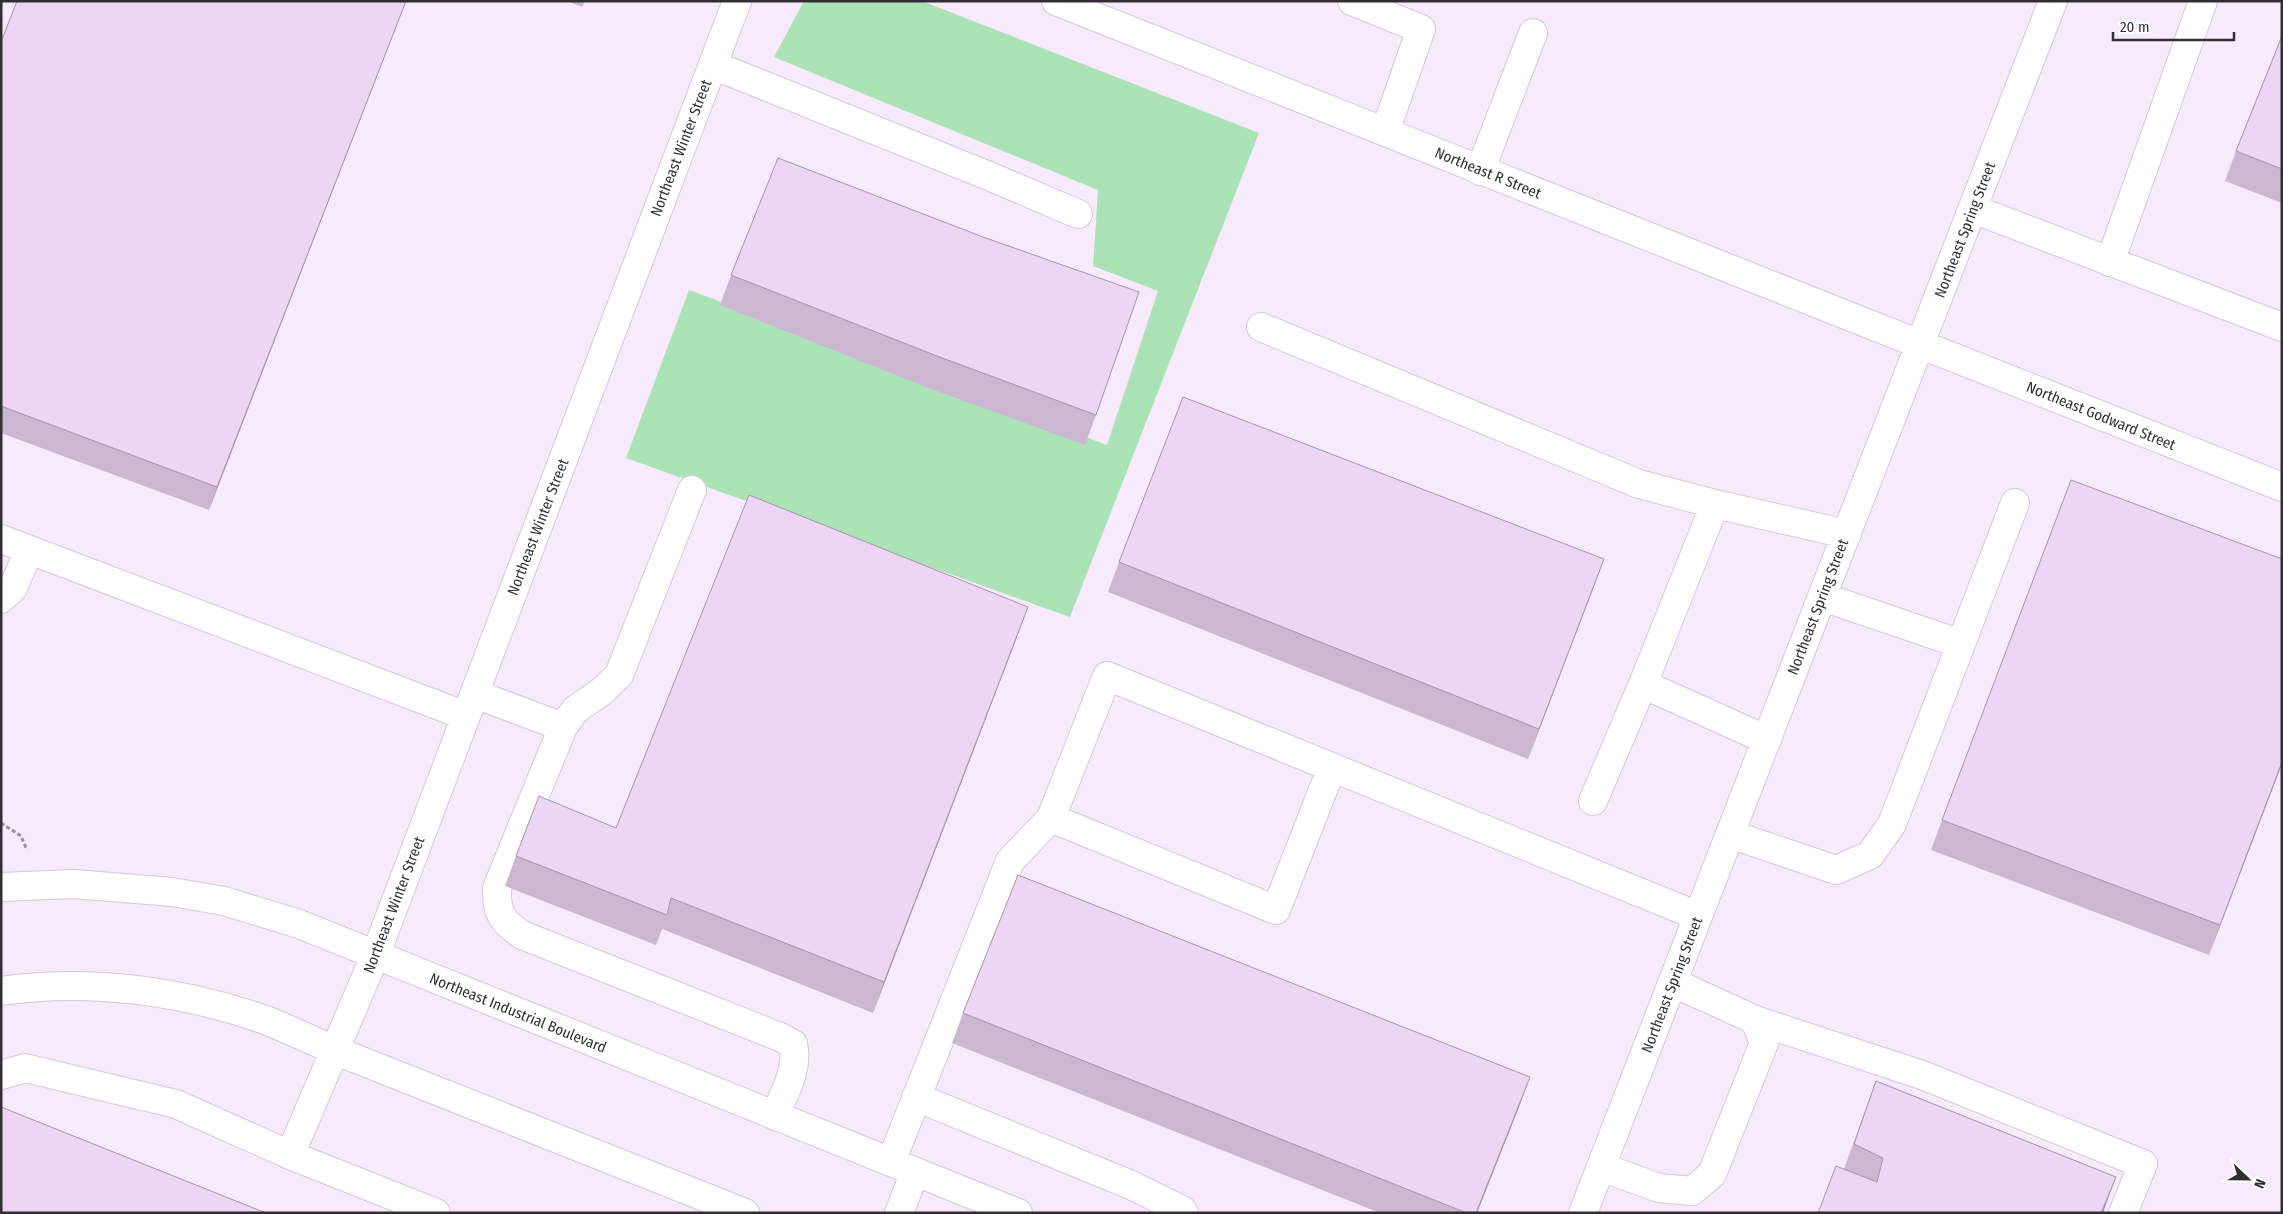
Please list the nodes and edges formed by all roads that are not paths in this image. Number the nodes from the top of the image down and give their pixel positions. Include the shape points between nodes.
1 (737, 1) edge
2 (1056, 1) edge
3 (1352, 1) edge
4 (2053, 1) edge
5 (2203, 1) edge
6 (1533, 33) dead end
7 (713, 65) junction
8 (1384, 132) junction
9 (1480, 171) junction
10 (1973, 209) junction
11 (1078, 214) dead end
12 (2110, 262) junction
13 (1261, 327) dead end
14 (2282, 327) edge
15 (1920, 346) junction
16 (2282, 487) edge
17 (692, 490) dead end
18 (2015, 503) dead end
19 (1715, 504) junction
20 (1847, 534) junction
21 (1, 540) edge
22 (29, 550) junction
23 (1823, 597) junction
24 (1, 599) edge
25 (1961, 644) junction
26 (1643, 684) junction
27 (470, 705) junction
28 (563, 726) junction
29 (1766, 740) junction
30 (1332, 767) junction
31 (1593, 801) dead end
32 (1051, 818) junction
33 (1730, 834) junction
34 (1, 887) edge
35 (1698, 916) junction
36 (375, 956) junction
37 (1672, 982) junction
38 (1, 991) edge
39 (1755, 1020) junction
40 (334, 1050) junction
41 (1, 1074) edge
42 (916, 1097) junction
43 (775, 1116) junction
44 (290, 1155) junction
45 (903, 1167) junction
46 (1601, 1167) junction
47 (436, 1213) edge
48 (745, 1213) edge
49 (899, 1213) edge
50 (1018, 1213) edge
51 (1184, 1213) edge
52 (1583, 1213) edge
53 (2123, 1213) edge

1 - 7 street, Northeast Winter Street
2 - 8 street, Northeast R Street
3 - 8 street via 1421,29
4 - 10 street, Northeast Spring Street
5 - 12 street
6 - 9 street
7 - 11 street
7 - 27 street, Northeast Winter Street
8 - 9 street, Northeast R Street
9 - 15 street, Northeast R Street
10 - 12 street
10 - 15 street, Northeast Spring Street
12 - 14 street
13 - 19 street via 1639,484
15 - 16 street, Northeast Godward Street
15 - 20 street, Northeast Spring Street
17 - 28 street via 619,674 576,710
18 - 25 street
19 - 20 street
19 - 26 street
20 - 23 street, Northeast Spring Street
21 - 22 street
22 - 24 street via 14,588
22 - 27 street
23 - 25 street
23 - 29 street, Northeast Spring Street
25 - 33 street via 1892,824 1870,855 1836,870
26 - 29 street
26 - 31 street
27 - 28 street
27 - 36 street, Northeast Winter Street
28 - 43 street via 497,888 500,915 522,935 793,1044 796,1055 793,1070
29 - 33 street, Northeast Spring Street
30 - 32 street via 1107,676
30 - 32 street via 1276,910
30 - 35 street
32 - 42 street via 1010,861
33 - 35 street, Northeast Spring Street
34 - 36 street, Northeast Industrial Boulevard via 113,886 224,901 299,924
35 - 37 street, Northeast Spring Street
36 - 40 street, Northeast Winter Street
36 - 43 street, Northeast Industrial Boulevard
37 - 39 street
37 - 46 street, Northeast Spring Street
38 - 40 street via 81,986 157,993 267,1021
39 - 46 street via 1764,1043 1712,1174 1692,1191 1660,1188
39 - 53 street via 1922,1075 2142,1164
40 - 44 street, Northeast Winter Street
40 - 48 street
41 - 44 street via 25,1068 176,1104
42 - 45 street
42 - 51 street via 1131,1184
43 - 45 street, Northeast Industrial Boulevard
44 - 47 street
45 - 49 street
45 - 50 street, Northeast Industrial Boulevard
46 - 52 street, Northeast Spring Street

